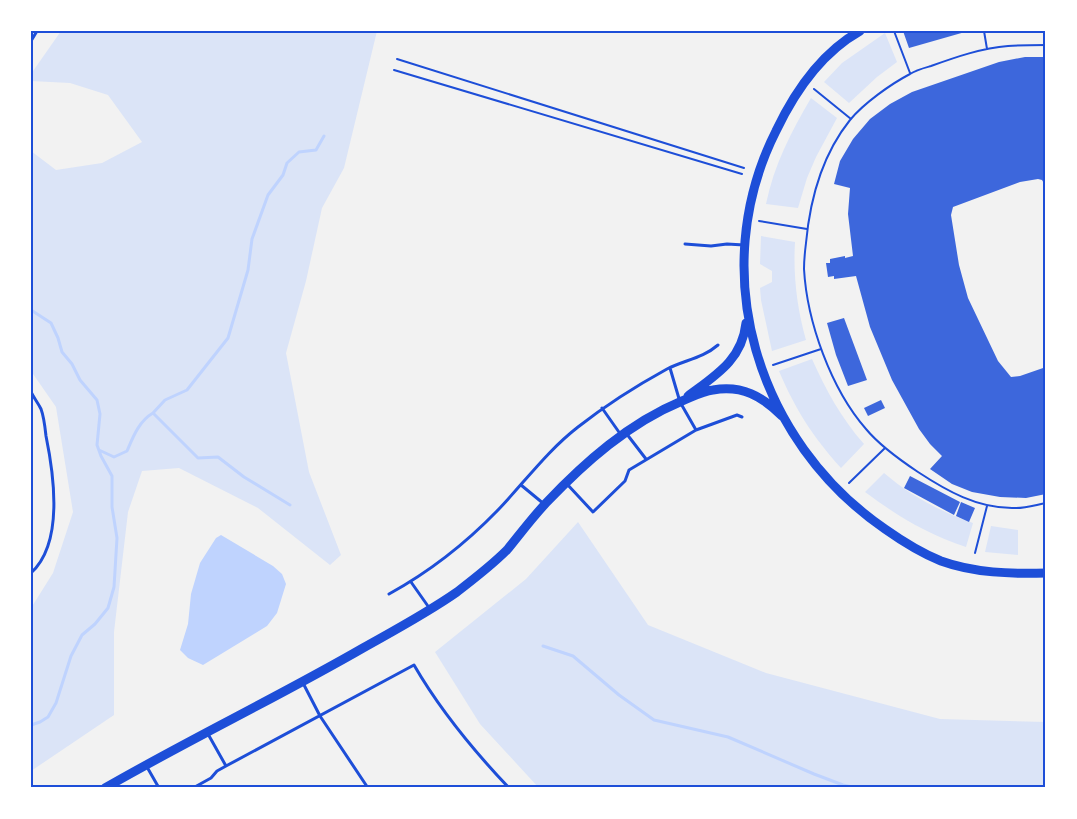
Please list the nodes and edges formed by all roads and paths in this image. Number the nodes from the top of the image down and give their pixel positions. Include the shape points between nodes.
1 (37, 31) edge
2 (860, 31) edge
3 (894, 31) edge
4 (984, 31) edge
5 (31, 40) edge
6 (1046, 46) edge
7 (987, 49) junction
8 (397, 59) dead end
9 (394, 70) dead end
10 (910, 73) junction
11 (814, 89) dead end
12 (851, 119) junction
13 (744, 168) dead end
14 (742, 174) dead end
15 (760, 221) dead end
16 (807, 229) junction
17 (685, 244) dead end
18 (745, 245) junction
19 (748, 313) junction
20 (718, 345) dead end
21 (821, 349) junction
22 (773, 365) dead end
23 (670, 368) junction
24 (31, 392) edge
25 (680, 402) junction
26 (602, 408) junction
27 (782, 416) junction
28 (742, 417) dead end
29 (696, 430) junction
30 (623, 434) junction
31 (885, 448) junction
32 (646, 459) junction
33 (566, 483) junction
34 (850, 483) dead end
35 (521, 485) junction
36 (1046, 503) edge
37 (545, 504) junction
38 (987, 506) junction
39 (975, 553) dead end
40 (31, 573) edge
41 (1046, 573) edge
42 (411, 582) junction
43 (389, 594) dead end
44 (430, 610) junction
45 (303, 682) junction
46 (320, 716) junction
47 (207, 731) junction
48 (146, 764) junction
49 (226, 766) junction
50 (105, 788) edge
51 (159, 788) edge
52 (193, 788) edge
53 (368, 788) edge
54 (509, 788) edge

1 - 5 lane
2 - 18 main road via 834,50 807,78 786,110 766,150 753,189
3 - 10 path
4 - 7 path
6 - 7 path
7 - 10 path
8 - 13 path
9 - 14 path
10 - 12 path via 868,102
11 - 12 path
12 - 16 path via 830,150 816,187
15 - 16 path
16 - 21 path via 804,268 809,305
17 - 18 lane
18 - 19 main road
19 - 25 main road via 744,340 738,352 714,376
19 - 27 main road via 761,369
20 - 23 lane via 708,353
21 - 22 path
21 - 31 path via 849,405
23 - 25 lane
23 - 26 lane
24 - 40 lane via 41,410 52,465 54,508 49,544
25 - 27 main road via 712,390 749,392
25 - 29 lane
25 - 30 main road
26 - 30 lane
26 - 35 lane via 555,447
27 - 41 main road via 799,443 841,495 862,514 904,542 941,561 978,570
28 - 29 lane via 737,415
29 - 32 lane
30 - 32 lane
30 - 33 main road
31 - 34 path
31 - 38 path via 935,484 964,499
32 - 33 lane via 629,470 624,482 592,512
33 - 37 main road
35 - 37 lane
35 - 42 lane via 456,549
36 - 38 path via 1013,508
37 - 44 main road via 506,551
38 - 39 path
42 - 43 lane
42 - 44 lane
44 - 45 main road
45 - 46 lane
45 - 47 main road
46 - 49 lane
46 - 53 lane
46 - 54 lane via 414,664 444,712
47 - 48 main road
47 - 49 lane
48 - 50 main road
48 - 51 lane
49 - 52 lane

